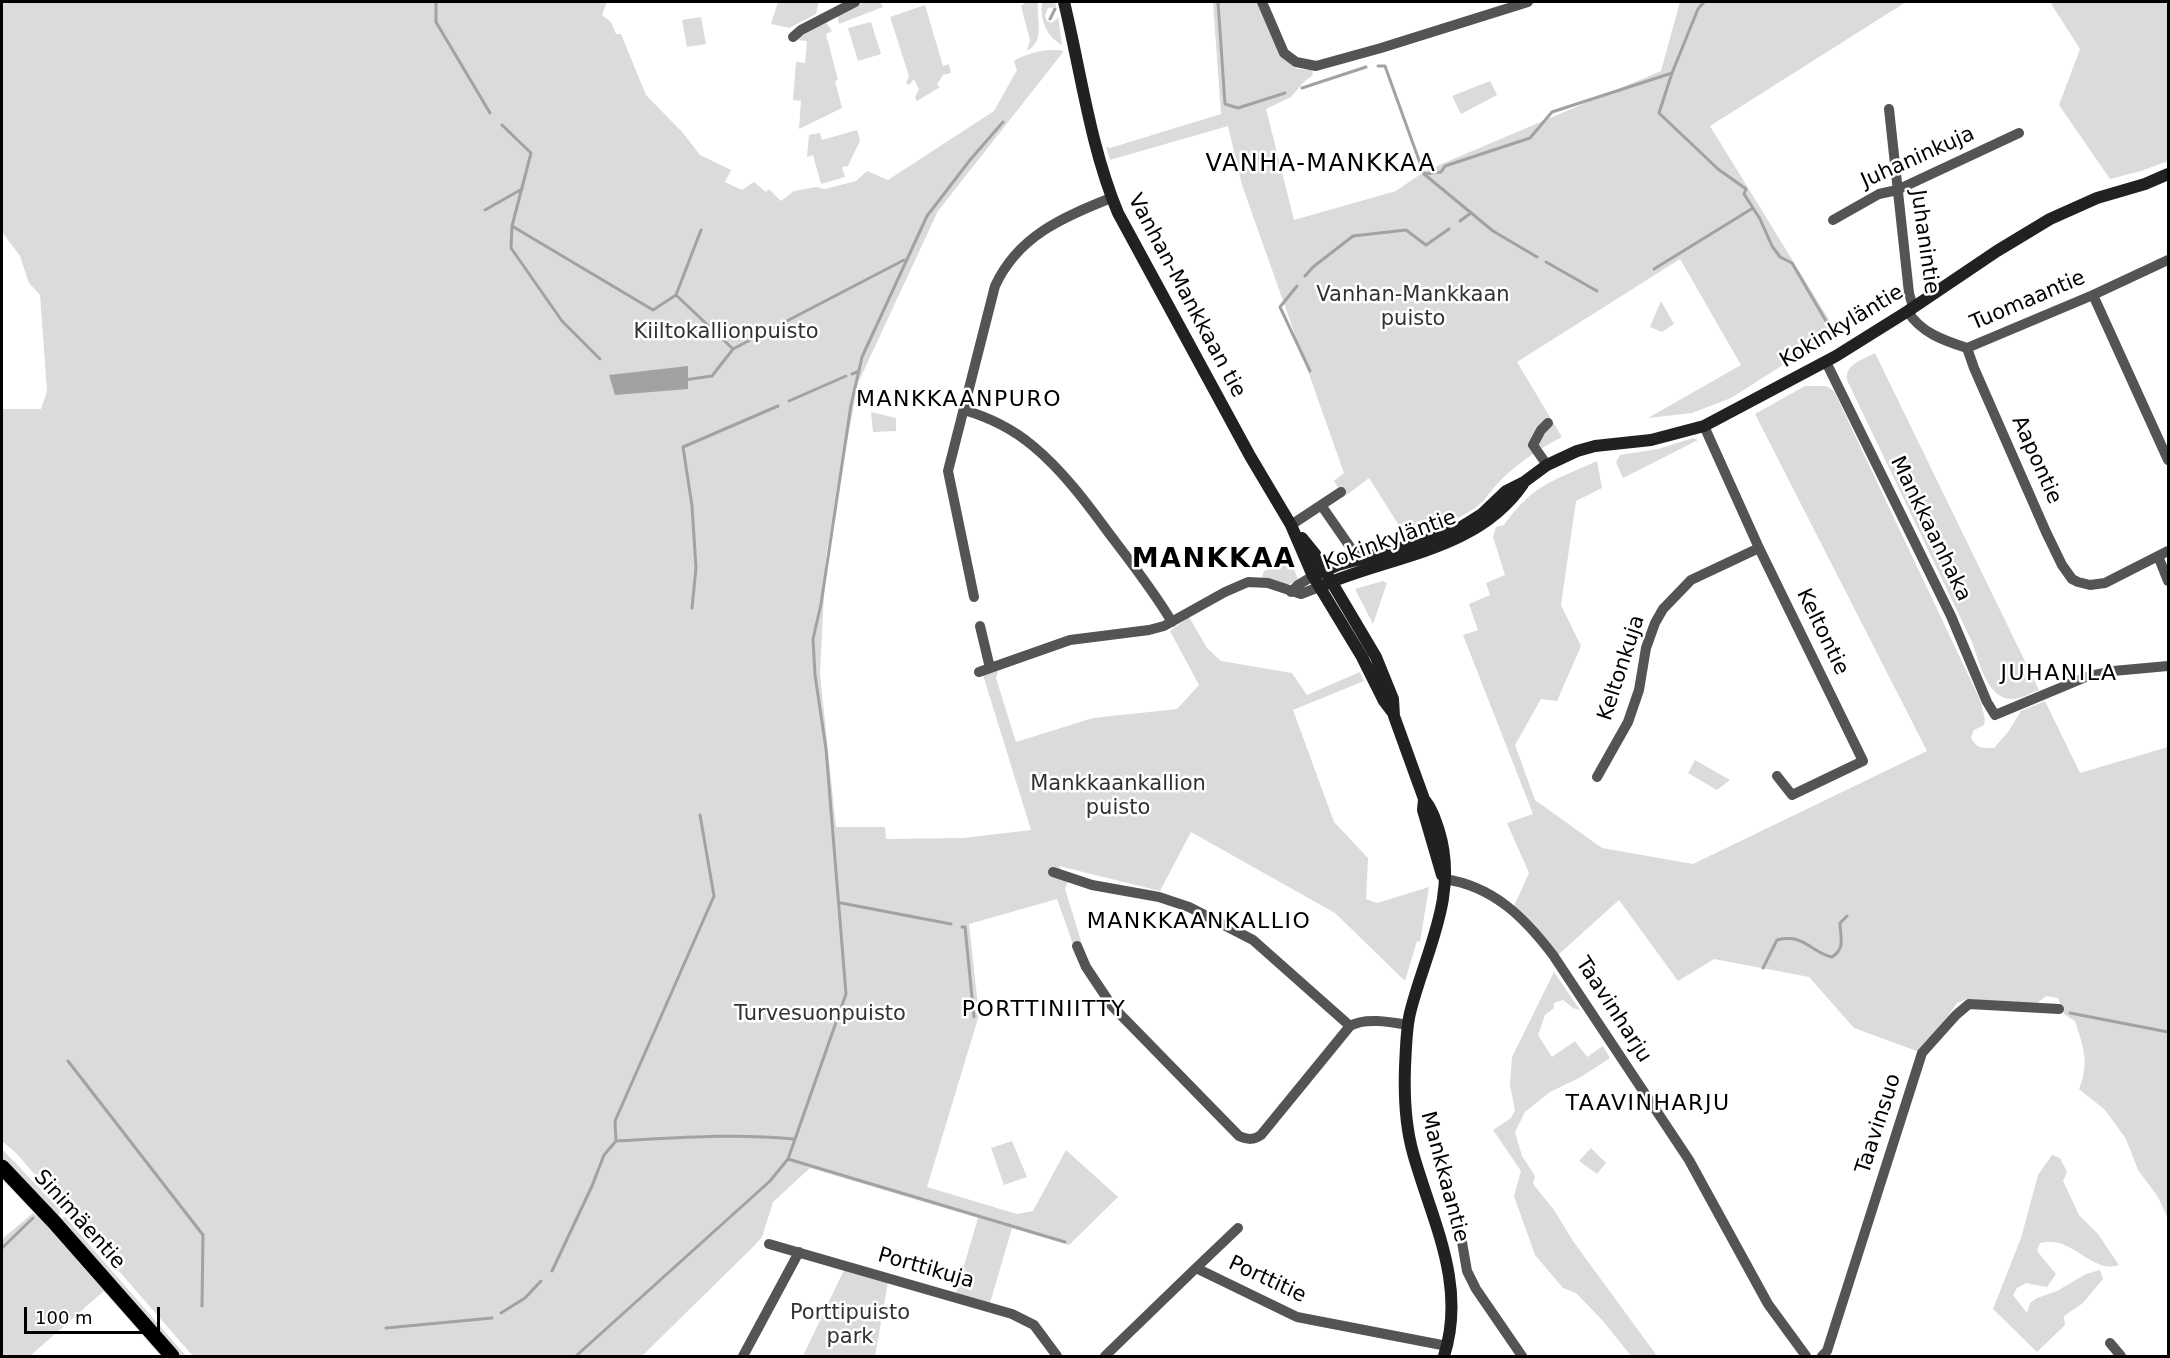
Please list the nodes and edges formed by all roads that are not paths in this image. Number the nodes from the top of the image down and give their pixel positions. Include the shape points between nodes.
1 (855, 2) edge
2 (1064, 2) edge
3 (1262, 2) edge
4 (1528, 2) edge
5 (793, 37) dead end
6 (1889, 110) dead end
7 (2019, 133) dead end
8 (2169, 174) edge
9 (1897, 190) junction
10 (1111, 198) junction
11 (1833, 220) dead end
12 (2169, 260) edge
13 (2093, 295) junction
14 (1910, 309) junction
15 (1967, 348) junction
16 (1826, 362) junction
17 (964, 410) junction
18 (1548, 423) dead end
19 (1704, 426) junction
20 (2169, 460) edge
21 (1547, 465) junction
22 (1341, 492) dead end
23 (1321, 505) junction
24 (1291, 525) junction
25 (1759, 548) junction
26 (2169, 551) edge
27 (2158, 556) junction
28 (1362, 564) junction
29 (1322, 579) junction
30 (2169, 581) edge
31 (974, 597) dead end
32 (1172, 622) junction
33 (980, 626) dead end
34 (2169, 666) edge
35 (1777, 776) dead end
36 (1597, 777) dead end
37 (1053, 872) dead end
38 (1444, 879) junction
39 (1077, 946) dead end
40 (2059, 1009) dead end
41 (1408, 1025) junction
42 (1350, 1026) junction
43 (2, 1167) edge
44 (1238, 1228) dead end
45 (1462, 1242) dead end
46 (769, 1244) dead end
47 (799, 1252) junction
48 (1196, 1269) junction
49 (2110, 1343) dead end
50 (1447, 1353) edge
51 (172, 1356) edge
52 (743, 1356) edge
53 (1057, 1356) edge
54 (1105, 1356) edge
55 (1522, 1356) edge
56 (1806, 1356) edge
57 (1822, 1356) edge
58 (2121, 1356) edge

1 - 5 street
2 - 10 main road, Vanhan-Mankkaan tie
3 - 4 street via 1284,53 1296,62 1316,66
6 - 9 street, Juhanintie
7 - 9 street, Juhaninkuja
8 - 14 main road, Kokinkyläntie via 2097,198 2050,219
9 - 11 street, Juhaninkuja via 1879,194
9 - 14 street, Juhanintie
10 - 17 street via 1060,219 1027,241 1007,265 995,286
10 - 24 main road, Vanhan-Mankkaan tie via 1205,375
12 - 13 street, Tuomaantie
13 - 15 street, Tuomaantie
13 - 20 street
14 - 15 street, Tuomaantie via 1912,318 1924,329
14 - 16 main road, Kokinkyläntie
15 - 27 street, Aapontie via 2068,574 2090,585 2105,583
16 - 19 main road, Kokinkyläntie
16 - 34 street, Mankkaanhaka via 1951,616 1995,715 2086,677
17 - 31 street via 948,471
17 - 32 street via 1017,434 1044,456 1105,528
18 - 21 street via 1533,445
19 - 21 main road, Kokinkyläntie via 1651,440 1587,448
19 - 25 street, Keltontie
21 - 28 main road, Kokinkyläntie via 1524,482 1493,518 1473,531 1444,544
22 - 23 street
23 - 24 street
23 - 28 street
24 - 29 main road, Vanhan-Mankkaan tie via 1315,554
25 - 35 street, Keltontie via 1863,761 1792,795
25 - 36 street, Keltonkuja via 1691,580 1663,609 1646,648 1632,714
26 - 27 street
27 - 30 street
28 - 29 main road, Kokinkyläntie
29 - 32 street via 1301,594 1268,583 1240,584
29 - 38 main road, Mankkaantie via 1393,713 1424,799
32 - 33 street via 1149,630 1070,640 985,670
37 - 42 street via 1092,885 1160,897 1189,907 1253,940
38 - 41 main road, Mankkaantie via 1438,927
38 - 56 street, Taavinharju via 1482,890 1514,909 1535,931 1689,1160 1768,1304
39 - 42 street via 1112,1006 1239,1137 1261,1135
40 - 57 street, Taavinsuo via 1969,1004 1922,1053 1848,1288
41 - 42 street via 1361,1022
41 - 50 main road, Mankkaantie via 1405,1111 1412,1151 1449,1268 1452,1295
43 - 51 main road, Sinimäentie
44 - 48 street
45 - 55 street via 1467,1271 1476,1289
46 - 47 street, Porttikuja
47 - 52 street
47 - 53 street, Porttikuja via 1012,1314 1034,1325
48 - 50 street, Porttitie via 1297,1317
48 - 54 street, Porttitie
49 - 58 street

